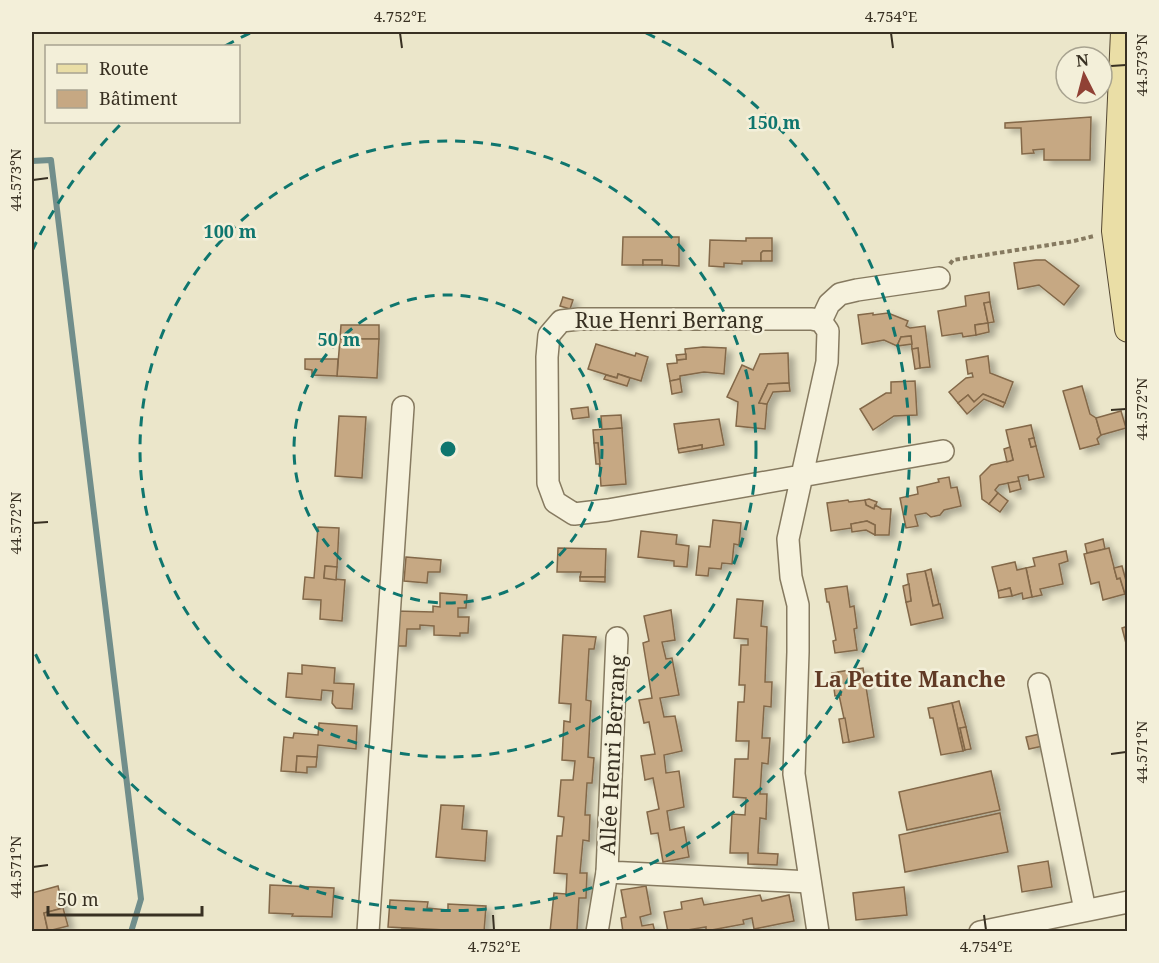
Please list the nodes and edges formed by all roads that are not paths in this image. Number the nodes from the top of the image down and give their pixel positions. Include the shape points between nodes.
1 (1124, 32) edge
2 (939, 278) road end
3 (821, 321) junction
4 (1128, 329) edge
5 (403, 407) dead end
6 (943, 451) dead end
7 (801, 477) junction
8 (617, 638) dead end
9 (1039, 684) dead end
10 (607, 872) junction
11 (810, 882) junction
12 (1128, 902) edge
13 (1086, 910) junction
14 (368, 932) edge
15 (597, 932) edge
16 (818, 932) edge
17 (980, 932) edge

1 - 4 main road via 1116,231
2 - 3 street via 840,294 829,304
3 - 7 street via 828,331 827,362
3 - 7 street, Rue Henri Berrang via 579,319 561,321 549,335 548,483 555,502 574,514
5 - 14 street
6 - 7 street, Rue Henri Berrang
7 - 11 street via 788,539 798,605 794,774
8 - 10 street, Allée Henri Berrang
9 - 13 street
10 - 11 street, Allée Henri Berrang
10 - 15 street, Allée Henri Berrang
11 - 16 street
12 - 13 street
13 - 17 street

